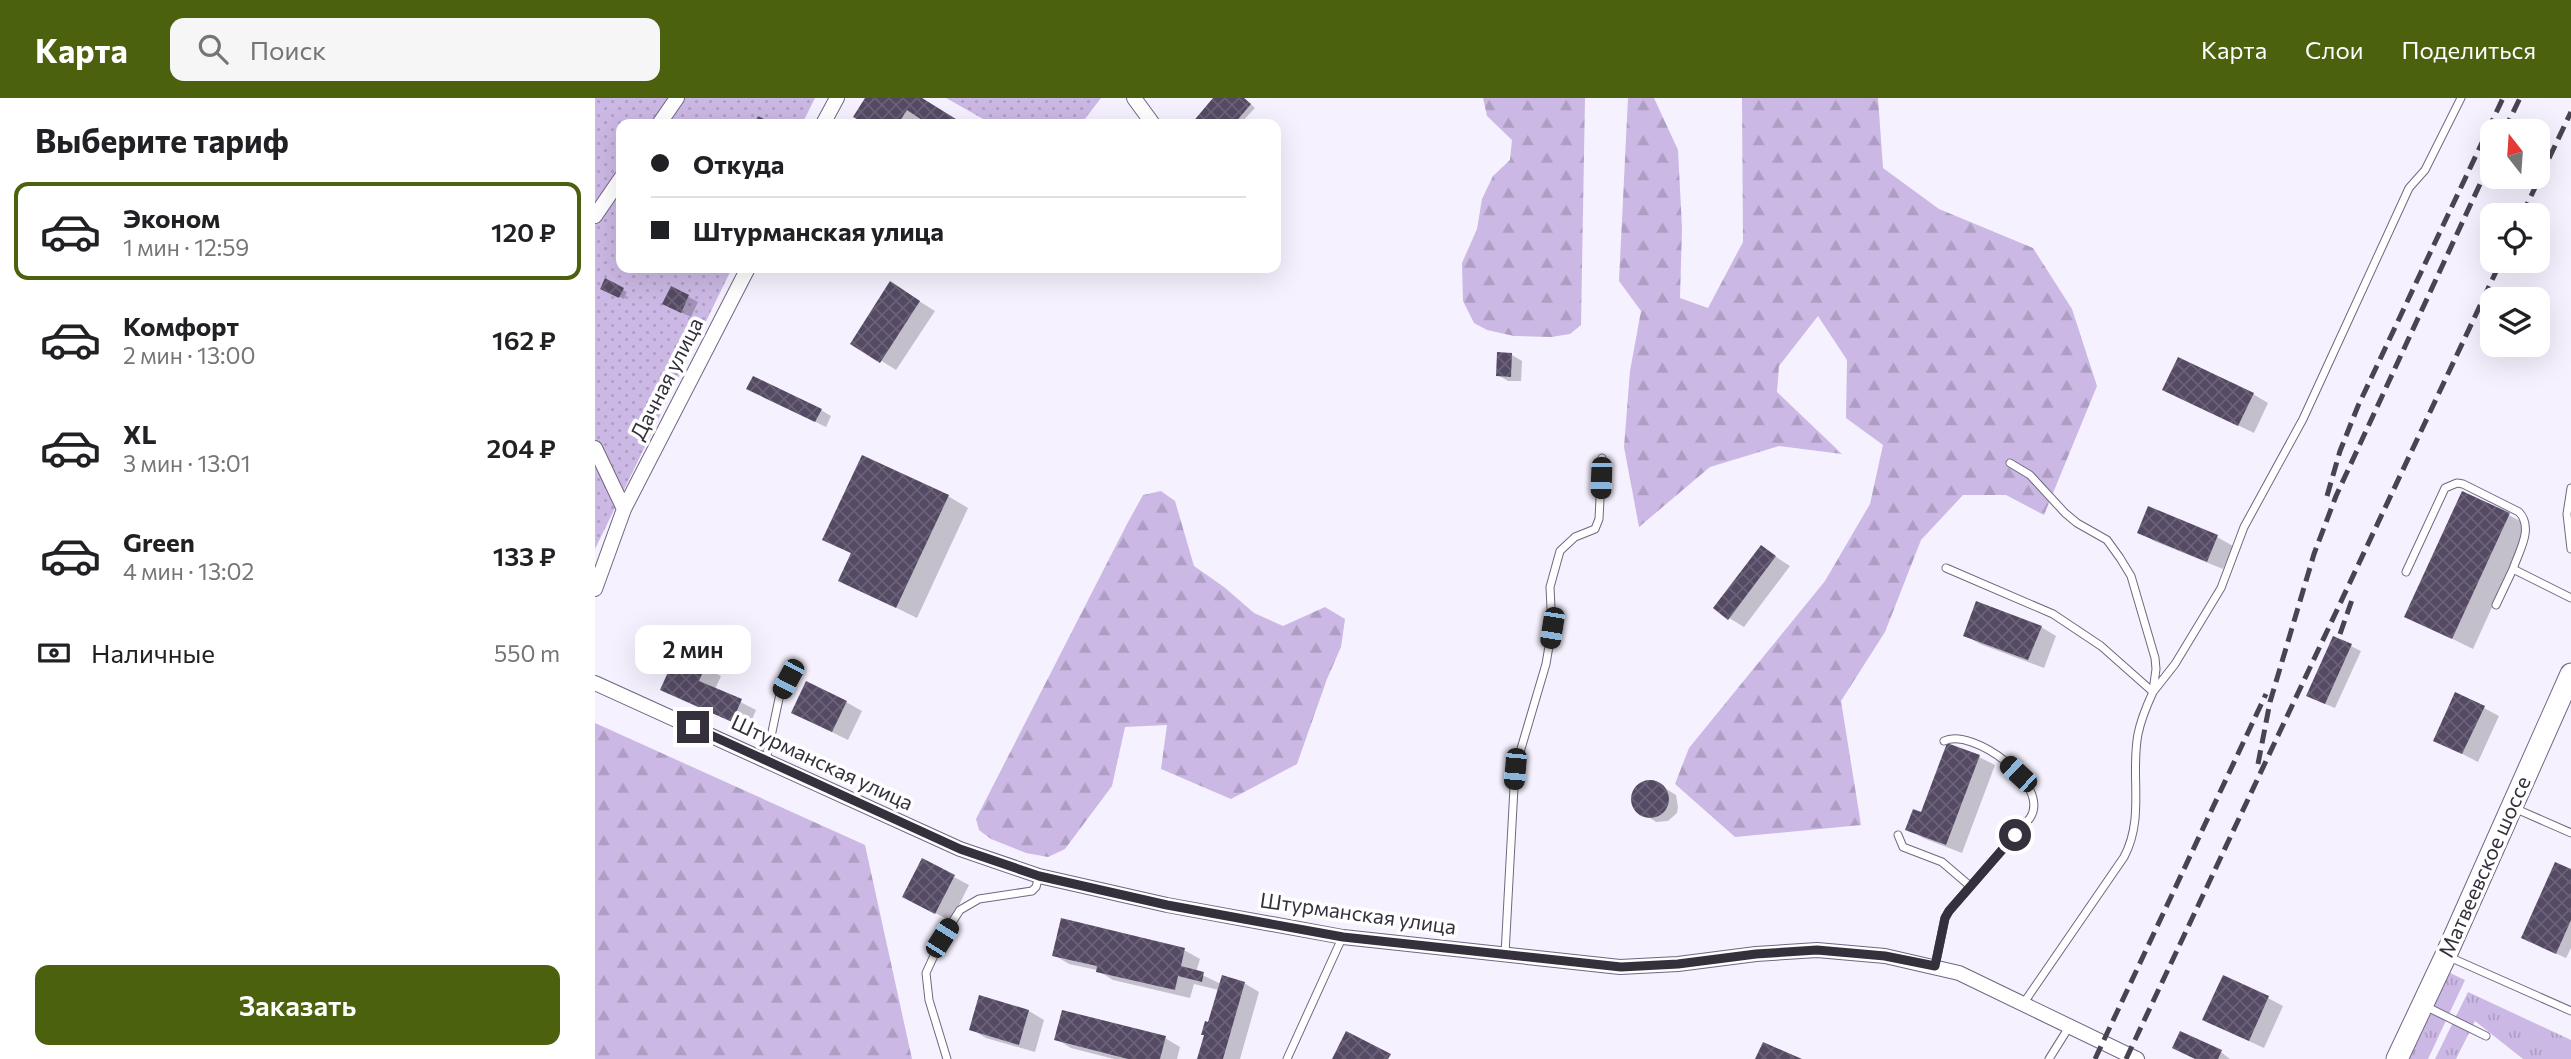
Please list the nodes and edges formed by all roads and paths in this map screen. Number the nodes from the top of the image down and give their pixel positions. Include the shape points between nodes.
1 (677, 98) edge
2 (837, 98) edge
3 (1134, 98) edge
4 (2461, 98) edge
5 (662, 119) edge
6 (826, 119) edge
7 (1149, 119) edge
8 (616, 185) edge
9 (595, 216) edge
10 (745, 273) edge
11 (595, 448) edge
12 (1602, 458) dead end
13 (2010, 463) dead end
14 (2571, 488) edge
15 (624, 509) junction
16 (2571, 549) edge
17 (1946, 568) dead end
18 (2513, 569) junction
19 (2406, 572) dead end
20 (595, 589) edge
21 (2571, 598) edge
22 (2496, 605) dead end
23 (796, 665) dead end
24 (2570, 677) edge
25 (595, 682) edge
26 (2153, 692) junction
27 (1944, 741) dead end
28 (766, 761) junction
29 (2512, 807) junction
30 (2571, 833) edge
31 (1898, 835) dead end
32 (1039, 876) junction
33 (1970, 886) junction
34 (1343, 937) junction
35 (1505, 955) junction
36 (2446, 955) junction
37 (1935, 966) junction
38 (2023, 1004) junction
39 (2423, 1004) junction
40 (2571, 1011) edge
41 (2070, 1026) junction
42 (2486, 1036) dead end
43 (947, 1059) edge
44 (1287, 1059) edge
45 (2049, 1059) edge
46 (2137, 1059) edge
47 (2397, 1059) edge

1 - 5 street
2 - 6 street
3 - 7 street
4 - 26 lane via 2425,170 2409,188 2303,419 2244,527 2221,588
8 - 9 street
10 - 15 street, Дачная улица
11 - 15 street
12 - 35 lane via 1599,520 1595,529 1575,537 1560,551 1550,587 1552,628 1546,664 1515,769
13 - 26 lane via 2030,475 2071,518 2107,540 2120,558 2155,657
14 - 16 lane via 2567,514
15 - 20 street
17 - 26 lane via 2053,614 2101,646
18 - 19 lane via 2527,527 2524,517 2457,483 2445,488
18 - 21 lane
18 - 22 lane
23 - 28 lane via 780,694
24 - 29 main road, Матвеевское шоссе
25 - 28 street, Штурманская улица
26 - 38 lane via 2138,735 2132,841
27 - 33 lane via 1957,737 1995,752 2023,780 2034,803 2030,818
28 - 32 street, Штурманская улица via 960,849
29 - 30 lane
29 - 36 main road, Матвеевское шоссе
31 - 33 lane via 1903,846 1942,862
32 - 34 street, Штурманская улица
32 - 43 lane via 1032,891 979,900 960,910 942,938 926,973
33 - 37 lane via 1945,918
34 - 35 street, Штурманская улица
34 - 44 lane
35 - 37 street, Штурманская улица via 1621,967 1817,950
36 - 39 main road, Матвеевское шоссе
36 - 40 lane
37 - 38 street, Штурманская улица
38 - 41 street, Штурманская улица
39 - 42 lane
39 - 47 main road, Матвеевское шоссе
41 - 45 lane
41 - 46 street, Штурманская улица

